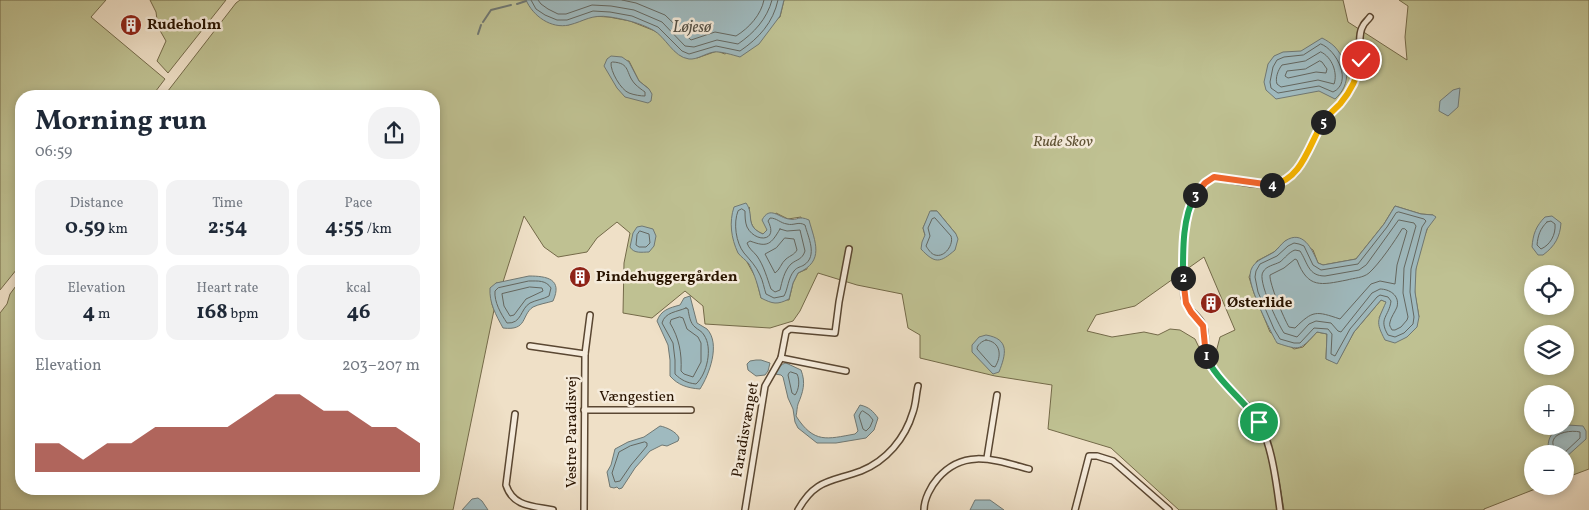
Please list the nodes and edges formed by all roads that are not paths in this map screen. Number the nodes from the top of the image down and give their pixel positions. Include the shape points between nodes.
1 (1370, 18) dead end
2 (849, 250) dead end
3 (590, 315) dead end
4 (530, 346) dead end
5 (585, 354) junction
6 (781, 358) junction
7 (846, 370) dead end
8 (918, 386) dead end
9 (996, 395) dead end
10 (584, 410) junction
11 (691, 410) dead end
12 (515, 414) dead end
13 (987, 458) junction
14 (1029, 469) dead end
15 (537, 508) edge
16 (553, 510) edge
17 (584, 510) edge
18 (745, 510) edge
19 (798, 510) edge
20 (924, 510) edge
21 (1075, 510) edge
22 (1168, 510) edge
23 (1280, 510) edge

1 - 23 street via 1360,32 1361,60 1355,81 1341,103 1325,118 1299,168 1290,178 1274,185 1214,177 1197,191 1186,225 1183,252 1186,303 1203,326 1208,361 1252,412 1265,434
2 - 6 street, Paradisvænget via 835,333 790,329 786,332
3 - 5 street, Vestre Paradisvej
4 - 5 street, Vestre Paradisvej
5 - 10 street, Vestre Paradisvej
6 - 7 street
6 - 18 street, Paradisvænget via 765,386
8 - 19 street via 909,424 891,451 862,470 816,487 804,498
9 - 13 street
10 - 11 street, Vængestien
10 - 17 street, Vestre Paradisvej
12 - 15 street via 506,485 513,499
13 - 14 street
13 - 20 street via 964,460 944,472 934,482
15 - 16 street
21 - 22 street via 1089,456 1113,461

